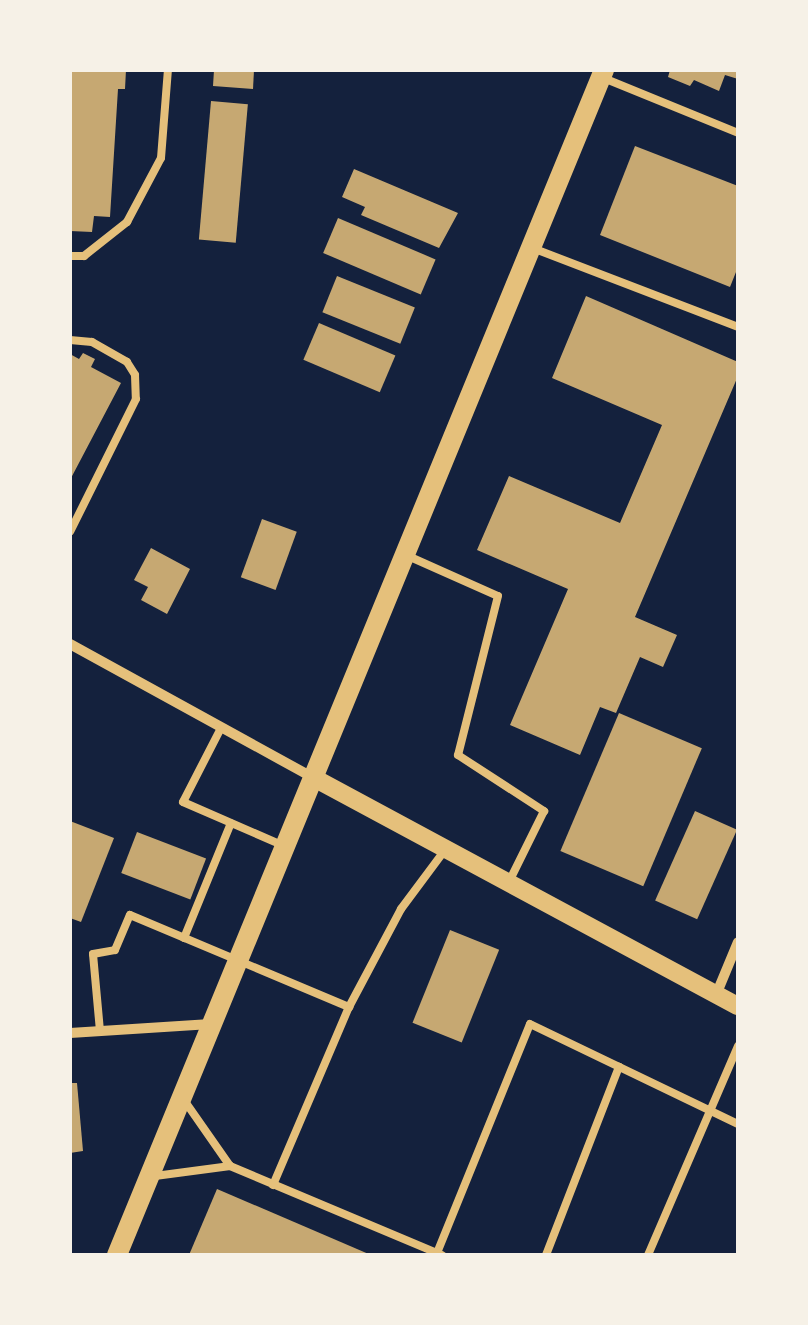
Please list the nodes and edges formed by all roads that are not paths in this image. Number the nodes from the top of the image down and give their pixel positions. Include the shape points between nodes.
1 (168, 70) edge
2 (602, 74) edge
3 (738, 133) edge
4 (530, 248) junction
5 (70, 256) edge
6 (738, 328) edge
7 (70, 340) edge
8 (70, 532) edge
9 (404, 554) junction
10 (70, 644) edge
11 (221, 728) junction
12 (314, 778) junction
13 (231, 823) junction
14 (284, 846) junction
15 (445, 850) junction
16 (508, 884) junction
17 (184, 938) junction
18 (738, 942) edge
19 (238, 960) junction
20 (716, 994) junction
21 (738, 1006) edge
22 (349, 1007) junction
23 (211, 1024) junction
24 (100, 1032) junction
25 (70, 1034) edge
26 (738, 1046) edge
27 (619, 1067) junction
28 (182, 1096) junction
29 (711, 1112) junction
30 (738, 1124) edge
31 (230, 1166) junction
32 (149, 1177) junction
33 (273, 1184) junction
34 (440, 1254) edge
35 (117, 1255) edge
36 (546, 1255) edge
37 (648, 1255) edge

1 - 5 lane via 161,158 127,222 84,256
2 - 3 lane
2 - 4 main road
4 - 6 lane
4 - 9 main road
7 - 8 lane via 92,342 126,362 135,375 136,399
9 - 12 main road
9 - 16 lane via 498,596 458,755 544,811
10 - 11 street
11 - 12 street
11 - 13 lane via 184,802
12 - 14 main road
12 - 15 street
13 - 14 lane
13 - 17 lane
14 - 19 main road
15 - 16 street
15 - 22 lane via 400,909
16 - 20 street
17 - 19 lane
17 - 24 lane via 130,916 116,950 92,954
18 - 20 street
19 - 22 lane
19 - 23 main road
20 - 21 street
22 - 33 lane
23 - 24 street
23 - 28 main road
24 - 25 street
26 - 29 lane
27 - 29 lane
27 - 34 lane via 530,1024
27 - 36 lane
28 - 31 lane
28 - 32 main road
29 - 30 lane
29 - 37 lane
31 - 32 lane
31 - 33 lane
32 - 35 main road
33 - 34 lane

